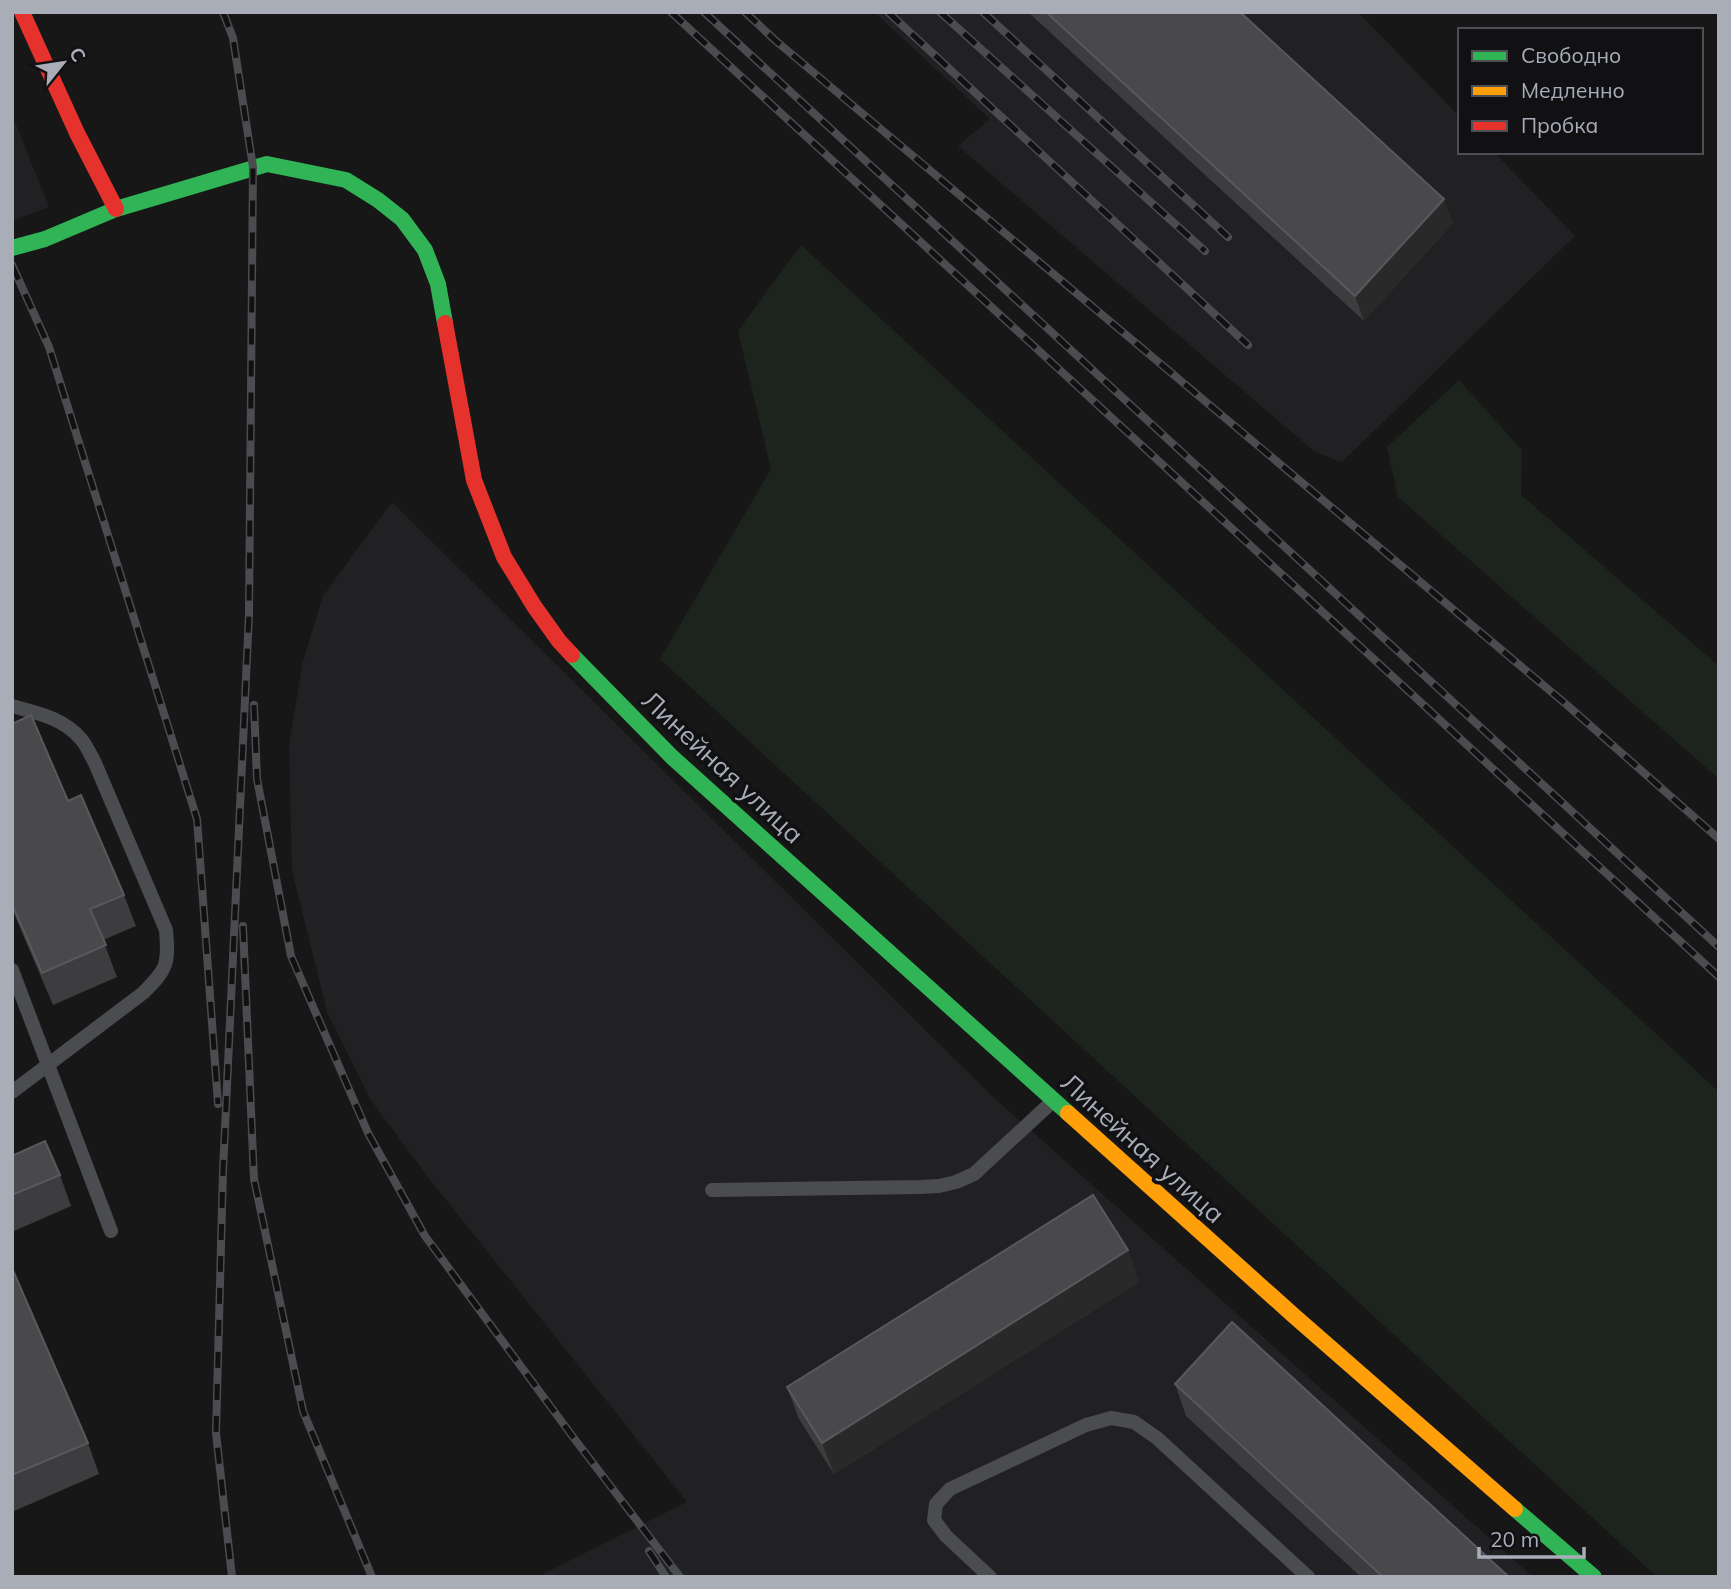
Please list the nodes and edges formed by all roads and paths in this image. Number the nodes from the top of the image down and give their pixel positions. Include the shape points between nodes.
1 (22, 12) edge
2 (116, 209) junction
3 (12, 248) edge
4 (12, 706) edge
5 (12, 970) edge
6 (48, 1065) junction
7 (12, 1092) edge
8 (1054, 1100) junction
9 (712, 1190) dead end
10 (111, 1231) dead end
11 (990, 1577) edge
12 (1308, 1577) edge
13 (1594, 1577) edge

1 - 2 street
2 - 3 street, Линейная улица
2 - 8 street, Линейная улица via 267,164 346,180 402,219 425,250 438,284 474,480 504,557 559,641 672,757
4 - 6 lane via 63,723 81,739 166,930 168,955 161,975
5 - 6 lane
6 - 7 lane
6 - 10 lane
8 - 9 lane via 974,1174 956,1182
8 - 13 street, Линейная улица
11 - 12 lane via 934,1520 936,1504 950,1489 1086,1425 1111,1418 1135,1422 1157,1438

